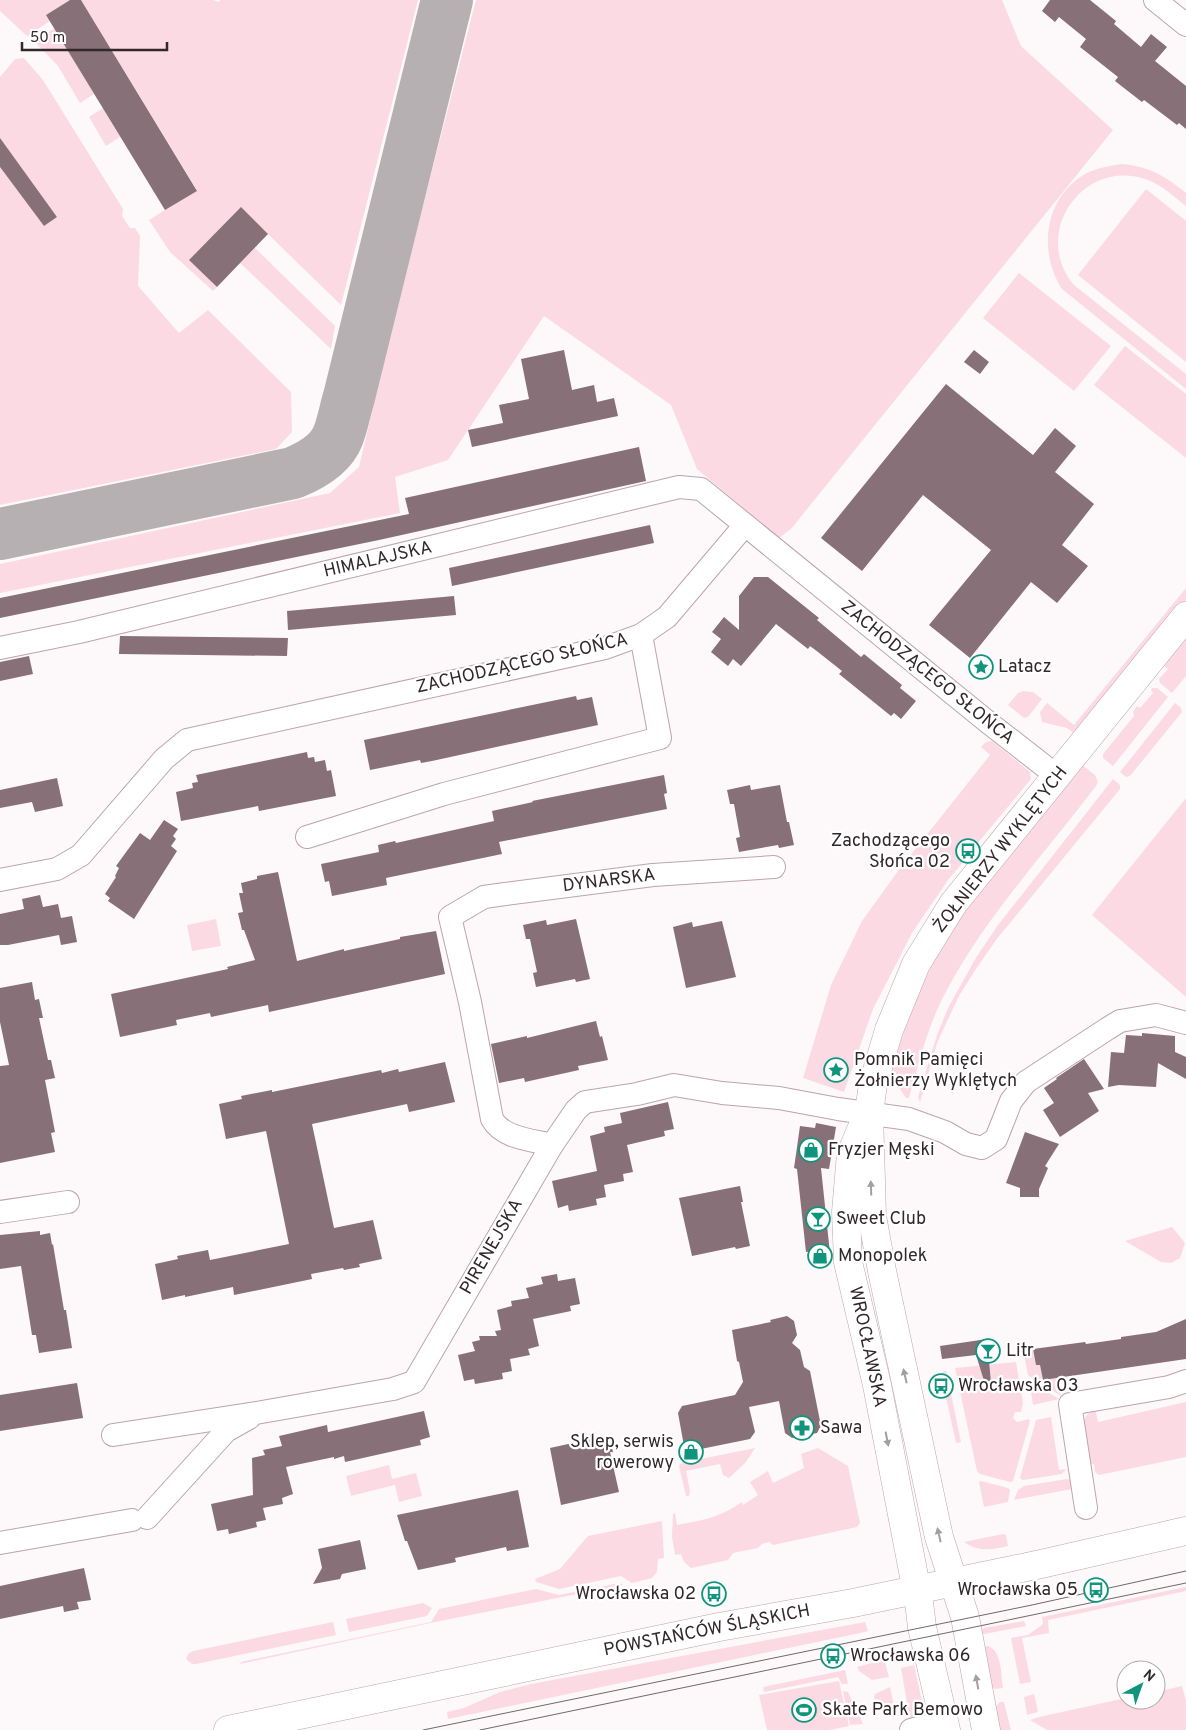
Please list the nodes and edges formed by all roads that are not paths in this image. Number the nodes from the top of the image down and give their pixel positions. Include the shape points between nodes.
1 (1154, 0) edge
2 (1186, 25) edge
3 (745, 525) junction
4 (1186, 616) edge
5 (642, 635) junction
6 (0, 648) edge
7 (1057, 776) junction
8 (307, 836) dead end
9 (774, 867) dead end
10 (0, 880) edge
11 (1186, 1023) edge
12 (869, 1112) junction
13 (552, 1145) junction
14 (68, 1202) dead end
15 (0, 1212) edge
16 (1186, 1380) edge
17 (256, 1413) junction
18 (114, 1435) dead end
19 (1086, 1508) dead end
20 (1186, 1531) edge
21 (0, 1543) edge
22 (953, 1582) junction
23 (916, 1590) junction
24 (951, 1727) edge
25 (228, 1730) edge
26 (911, 1730) edge
27 (986, 1730) edge

1 - 2 street
3 - 5 street, ZACHODZĄCEGO SŁOŃCA via 667,617
3 - 6 street, HIMALAJSKA via 701,489 679,487
3 - 7 street, ZACHODZĄCEGO SŁOŃCA
4 - 7 street, ŻOŁNIERZY WYKLĘTYCH
5 - 8 street via 660,738 444,794
5 - 10 street, ZACHODZĄCEGO SŁOŃCA via 604,648 187,740 164,759 81,855 57,869
7 - 12 street, ŻOŁNIERZY WYKLĘTYCH via 953,904 916,964 887,1039 873,1084
9 - 13 street, DYNARSKA via 653,875 498,894 450,917 492,1119 506,1133
11 - 12 street, PIRENEJSKA via 1156,1015 1120,1020 1026,1082 1012,1101 996,1139 982,1148 909,1119
12 - 13 street, PIRENEJSKA via 674,1086 585,1102
22 -> 12 street, WROCŁAWSKA via 939,1537 872,1216
12 -> 23 street, WROCŁAWSKA via 851,1154 846,1212 848,1262 877,1385
13 - 17 street, PIRENEJSKA via 414,1382 392,1389
14 - 15 street
16 - 19 street via 1169,1387 1070,1404
17 - 18 street, PIRENEJSKA
17 - 21 street via 226,1431 140,1519
20 - 22 street, POWSTAŃCÓW ŚLĄSKICH
22 - 23 street, POWSTAŃCÓW ŚLĄSKICH
27 -> 22 street, WROCŁAWSKA via 965,1617
23 - 24 street, WROCŁAWSKA via 922,1627
23 - 25 street, POWSTAŃCÓW ŚLĄSKICH via 720,1627
24 - 26 street

